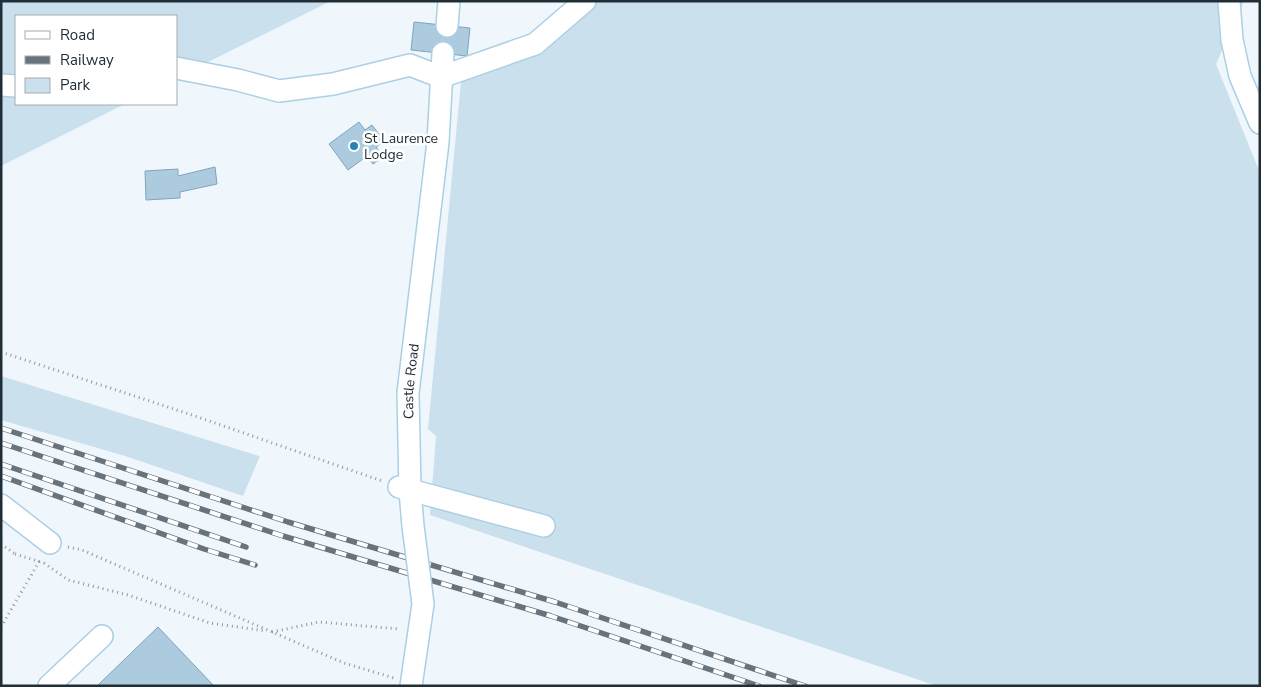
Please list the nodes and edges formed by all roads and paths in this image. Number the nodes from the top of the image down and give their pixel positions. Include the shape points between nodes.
1 (449, 1) edge
2 (1229, 1) edge
3 (578, 4) edge
4 (447, 26) dead end
5 (443, 53) dead end
6 (178, 68) edge
7 (441, 77) junction
8 (1, 84) edge
9 (15, 86) edge
10 (1260, 123) edge
11 (1, 352) edge
12 (404, 489) junction
13 (1, 505) edge
14 (544, 526) dead end
15 (1, 544) edge
16 (47, 553) junction
17 (1, 626) edge
18 (419, 631) junction
19 (272, 632) junction
20 (102, 636) dead end
21 (411, 685) edge
22 (49, 686) edge

1 - 4 street
2 - 10 street via 1232,40 1240,76
3 - 7 street via 535,44
5 - 7 street, Castle Road
6 - 7 street via 279,91 333,84 410,65
7 - 12 street, Castle Road via 438,142 408,393
8 - 9 street
11 - 12 path
12 - 14 street
12 - 18 street, Castle Road, bridge via 413,526 423,604
13 - 16 street
15 - 16 path, bridge via 15,554
16 - 17 path
16 - 19 path via 82,550
16 - 19 path via 68,580 128,595 210,623
18 - 19 path via 318,622
18 - 21 street, Castle Road
19 - 21 path via 344,663
20 - 22 street

